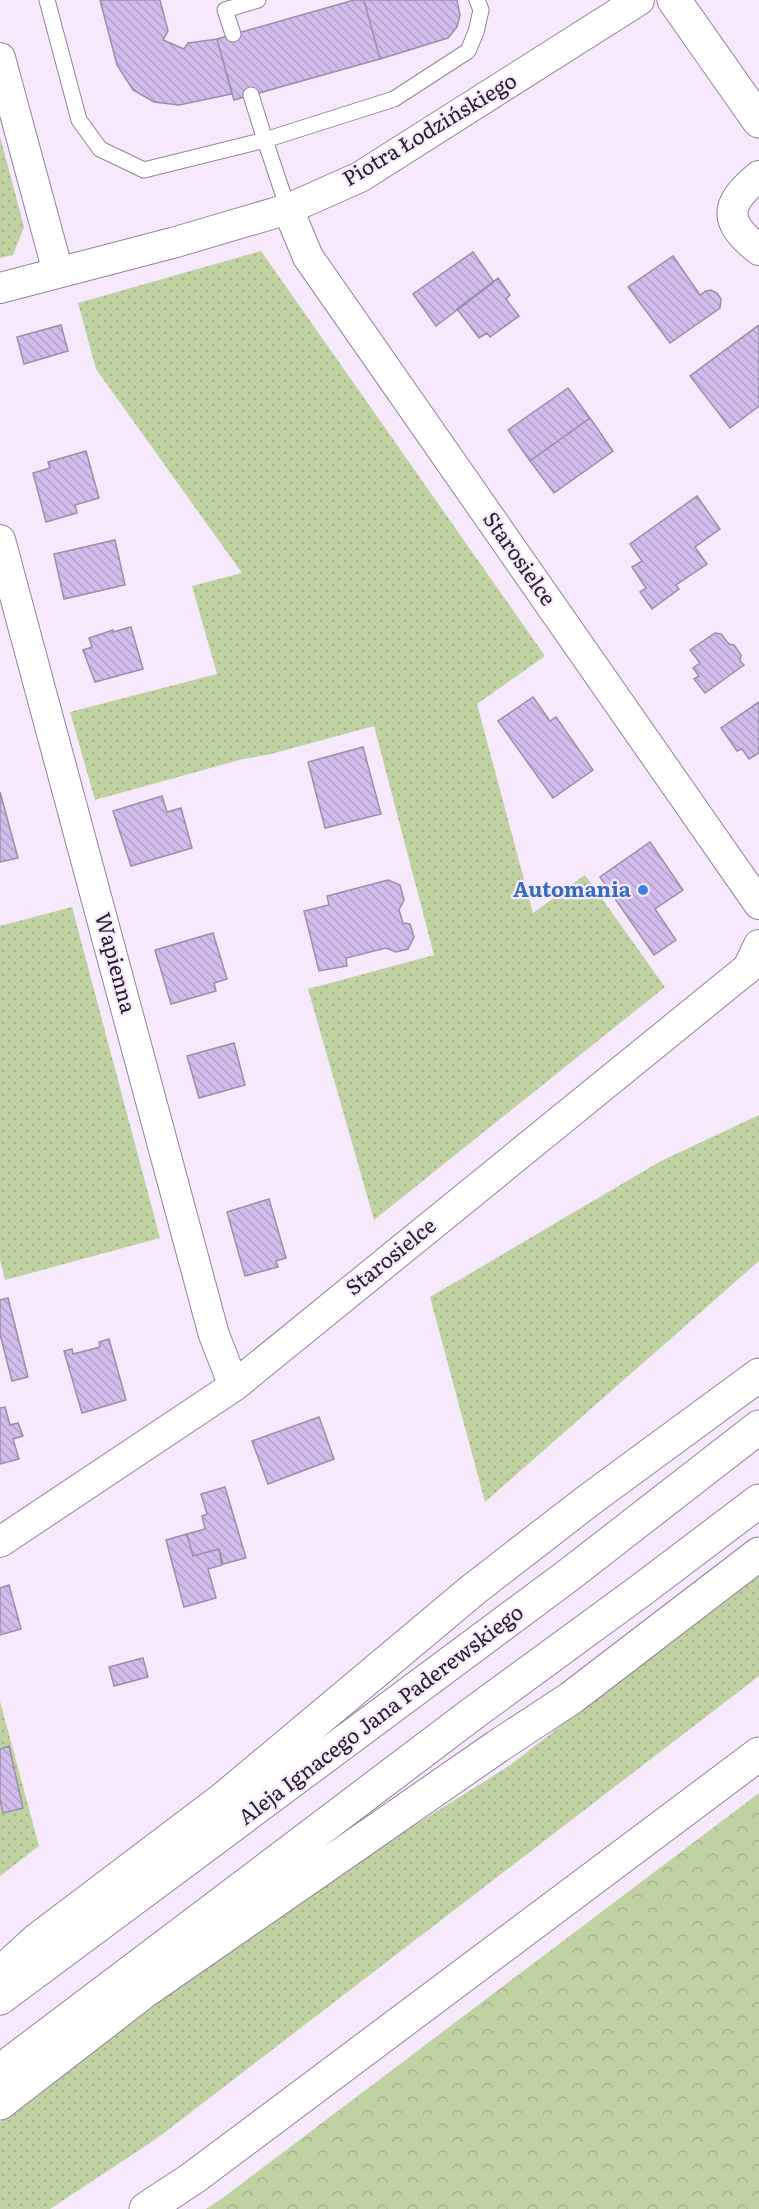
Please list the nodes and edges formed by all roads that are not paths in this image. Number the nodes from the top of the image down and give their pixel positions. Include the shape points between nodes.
1 (47, 0) edge
2 (258, 0) edge
3 (477, 0) edge
4 (639, 0) edge
5 (674, 0) edge
6 (233, 34) dead end
7 (0, 58) edge
8 (251, 95) dead end
9 (759, 121) edge
10 (265, 140) junction
11 (759, 176) edge
12 (288, 209) junction
13 (759, 250) edge
14 (58, 272) junction
15 (0, 288) edge
16 (0, 540) edge
17 (759, 904) edge
18 (759, 945) edge
19 (759, 1375) edge
20 (234, 1386) junction
21 (759, 1427) edge
22 (759, 1501) edge
23 (0, 1542) edge
24 (759, 1554) edge
25 (759, 1754) edge
26 (0, 1974) edge
27 (0, 1998) edge
28 (0, 2071) edge
29 (0, 2103) edge
30 (146, 2209) edge

1 - 10 lane via 78,120 100,149 144,170
2 - 6 lane via 225,10
3 - 10 lane via 481,10 468,51 394,99
4 - 12 street, Piotra Łodzińskiego via 360,177
5 - 9 main road
7 - 14 street
8 - 10 lane
10 - 12 lane
11 - 13 street via 739,194 732,212 739,233
12 - 14 street, Piotra Łodzińskiego
12 - 17 street, Starosielce via 308,257
14 - 15 street, Piotra Łodzińskiego
16 - 20 street, Wapienna via 214,1335
18 - 20 street, Starosielce via 748,968
19 - 26 main road via 474,1589 222,1800 37,1940
20 - 23 street, Starosielce
21 - 27 main road, Aleja Ignacego Jana Paderewskiego via 570,1574
22 - 28 main road
24 - 29 main road via 571,1698 145,1991
25 - 30 main road via 193,2178

